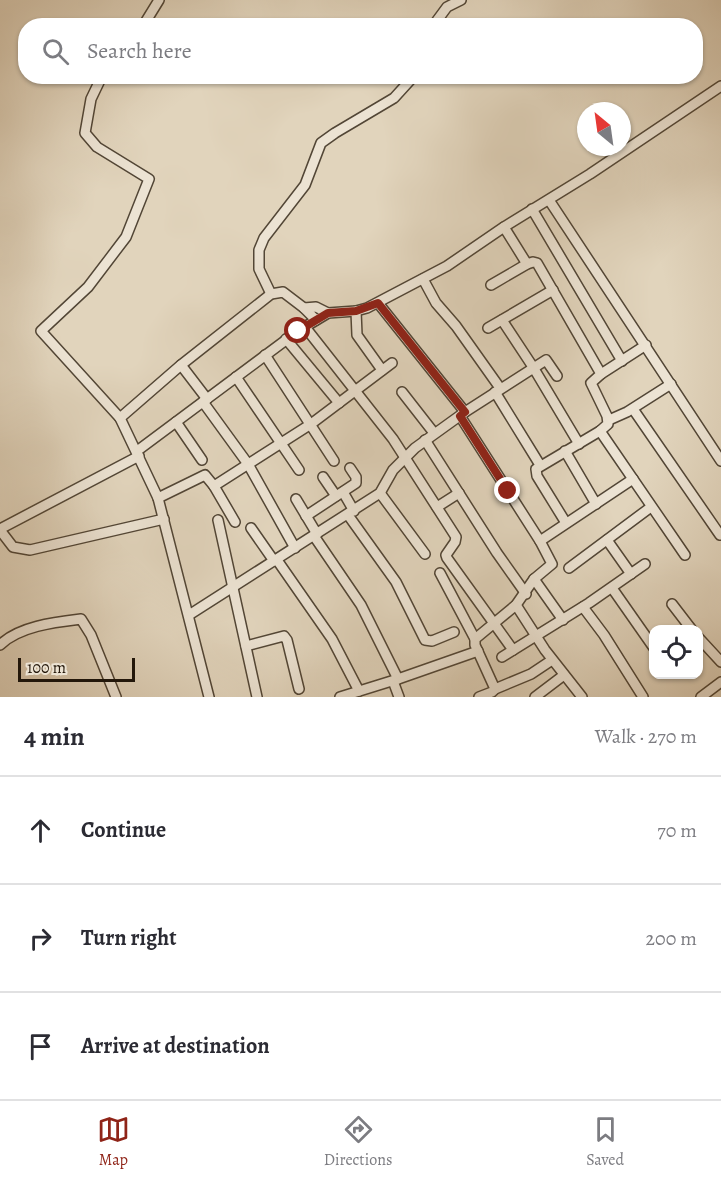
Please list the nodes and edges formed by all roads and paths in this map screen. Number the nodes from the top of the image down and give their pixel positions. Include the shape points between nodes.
1 (159, 0) edge
2 (461, 0) edge
3 (148, 18) edge
4 (437, 18) edge
5 (98, 84) edge
6 (407, 84) edge
7 (721, 86) edge
8 (549, 200) junction
9 (532, 209) junction
10 (504, 227) junction
11 (527, 264) junction
12 (423, 279) junction
13 (491, 285) dead end
14 (553, 290) junction
15 (270, 294) junction
16 (378, 303) junction
17 (304, 308) junction
18 (356, 311) junction
19 (328, 313) junction
20 (316, 320) junction
21 (502, 320) junction
22 (305, 327) junction
23 (488, 328) dead end
24 (286, 339) junction
25 (646, 345) junction
26 (265, 355) junction
27 (622, 361) junction
28 (392, 363) dead end
29 (181, 365) junction
30 (533, 367) junction
31 (382, 370) junction
32 (601, 374) junction
33 (236, 376) junction
34 (557, 376) dead end
35 (671, 384) junction
36 (356, 390) junction
37 (497, 390) junction
38 (402, 392) dead end
39 (205, 400) junction
40 (339, 403) junction
41 (633, 409) junction
42 (462, 414) junction
43 (120, 418) junction
44 (609, 420) junction
45 (176, 422) junction
46 (311, 424) junction
47 (600, 431) junction
48 (435, 433) junction
49 (425, 440) junction
50 (282, 443) junction
51 (579, 444) junction
52 (565, 451) junction
53 (138, 453) junction
54 (405, 456) junction
55 (202, 460) dead end
56 (721, 461) edge
57 (334, 462) dead end
58 (248, 464) junction
59 (540, 465) junction
60 (350, 468) dead end
61 (299, 470) dead end
62 (323, 477) dead end
63 (633, 479) junction
64 (214, 486) junction
65 (380, 493) junction
66 (459, 493) junction
67 (339, 494) junction
68 (158, 498) junction
69 (296, 499) dead end
70 (596, 504) junction
71 (437, 507) junction
72 (651, 507) junction
73 (351, 513) junction
74 (306, 516) junction
75 (164, 519) junction
76 (218, 520) dead end
77 (235, 522) dead end
78 (566, 523) junction
79 (251, 528) dead end
80 (0, 530) edge
81 (315, 535) junction
82 (720, 535) edge
83 (607, 540) junction
84 (540, 541) junction
85 (295, 548) junction
86 (425, 555) dead end
87 (685, 555) dead end
88 (276, 560) junction
89 (645, 564) dead end
90 (569, 568) dead end
91 (440, 573) dead end
92 (631, 574) junction
93 (534, 579) junction
94 (612, 588) junction
95 (232, 589) junction
96 (526, 594) junction
97 (672, 604) dead end
98 (516, 605) junction
99 (584, 607) junction
100 (189, 615) junction
101 (563, 620) junction
102 (494, 623) junction
103 (688, 625) edge
104 (454, 632) dead end
105 (536, 636) junction
106 (475, 639) junction
107 (649, 641) edge
108 (703, 642) edge
109 (0, 645) edge
110 (246, 646) junction
111 (513, 650) junction
112 (478, 651) junction
113 (502, 657) dead end
114 (552, 660) junction
115 (721, 662) edge
116 (564, 675) junction
117 (395, 680) junction
118 (721, 682) edge
119 (299, 689) dead end
120 (495, 689) junction
121 (359, 691) junction
122 (116, 697) edge
123 (208, 697) edge
124 (257, 697) edge
125 (340, 697) edge
126 (399, 697) edge
127 (481, 697) edge
128 (535, 697) edge
129 (582, 697) edge
130 (643, 697) edge
131 (701, 697) edge

1 - 3 street
2 - 4 street
5 - 43 street via 91,99 85,134 97,147 149,179 126,237 88,287 41,331
6 - 15 street via 394,98 321,143 304,185 259,250 259,269
7 - 8 street
8 - 9 street
8 - 25 street
9 - 10 street
9 - 27 street
10 - 11 street
10 - 12 street
11 - 13 street
11 - 14 street via 537,263
12 - 16 street
12 - 37 street
14 - 21 street
14 - 32 street
15 - 17 street via 283,292
15 - 29 street
16 - 18 street
16 - 42 street
17 - 19 street via 316,307
17 - 20 street
18 - 19 street
18 - 31 street via 357,335
19 - 20 street
20 - 22 street
21 - 23 street
21 - 30 street
22 - 24 street
22 - 36 street
24 - 26 street
24 - 40 street
25 - 27 street
25 - 35 street
26 - 33 street
26 - 46 street
27 - 32 street
28 - 31 street
29 - 39 street
29 - 43 street
30 - 34 street via 546,360
30 - 37 street
30 - 51 street
31 - 36 street
32 - 44 street via 591,383
33 - 39 street
33 - 50 street
35 - 41 street
35 - 56 street
36 - 40 street
36 - 54 street
37 - 42 street
37 - 59 street
38 - 48 street
39 - 45 street
39 - 58 street
40 - 46 street
41 - 44 street
41 - 82 street
42 - 48 street
42 - 84 street
43 - 53 street
44 - 47 street
45 - 53 street
45 - 55 street
46 - 50 street
46 - 57 street
47 - 51 street
47 - 63 street
48 - 49 street
49 - 54 street
49 - 66 street
50 - 58 street
50 - 61 street
51 - 52 street
52 - 59 street
52 - 70 street
53 - 68 street
53 - 80 street
54 - 65 street
54 - 71 street
58 - 64 street
58 - 85 street
59 - 78 street via 535,472
60 - 67 street via 357,480
62 - 67 street
63 - 70 street
63 - 72 street
64 - 68 street via 208,477 202,476
64 - 77 street
65 - 73 street
65 - 86 street
66 - 71 street
66 - 96 street
67 - 73 street
67 - 74 street
68 - 75 street
69 - 74 street
70 - 78 street
71 - 102 street via 456,537 447,558
72 - 83 street
72 - 87 street
73 - 81 street
73 - 104 street via 396,582 425,640
74 - 81 street
75 - 80 street via 30,550 13,547
75 - 100 street
76 - 95 street
78 - 84 street
79 - 88 street
81 - 85 street
81 - 117 street via 361,605
83 - 90 street
83 - 92 street
84 - 93 street via 552,564
85 - 88 street
88 - 95 street
88 - 121 street via 332,639
89 - 92 street
91 - 106 street
92 - 94 street
93 - 96 street
93 - 101 street
94 - 99 street
94 - 107 street
95 - 100 street
95 - 110 street
96 - 98 street
97 - 103 street
98 - 102 street
98 - 105 street
99 - 101 street
99 - 130 street
100 - 123 street
101 - 105 street
102 - 106 street
102 - 111 street
105 - 111 street
105 - 114 street
106 - 112 street
108 - 115 street
109 - 122 street via 32,629 81,619
110 - 119 street via 284,636
110 - 124 street
111 - 113 street
112 - 117 street
112 - 120 street
114 - 116 street
114 - 120 street
116 - 128 street
116 - 129 street
117 - 121 street
117 - 126 street
118 - 131 street
120 - 127 street
121 - 125 street

